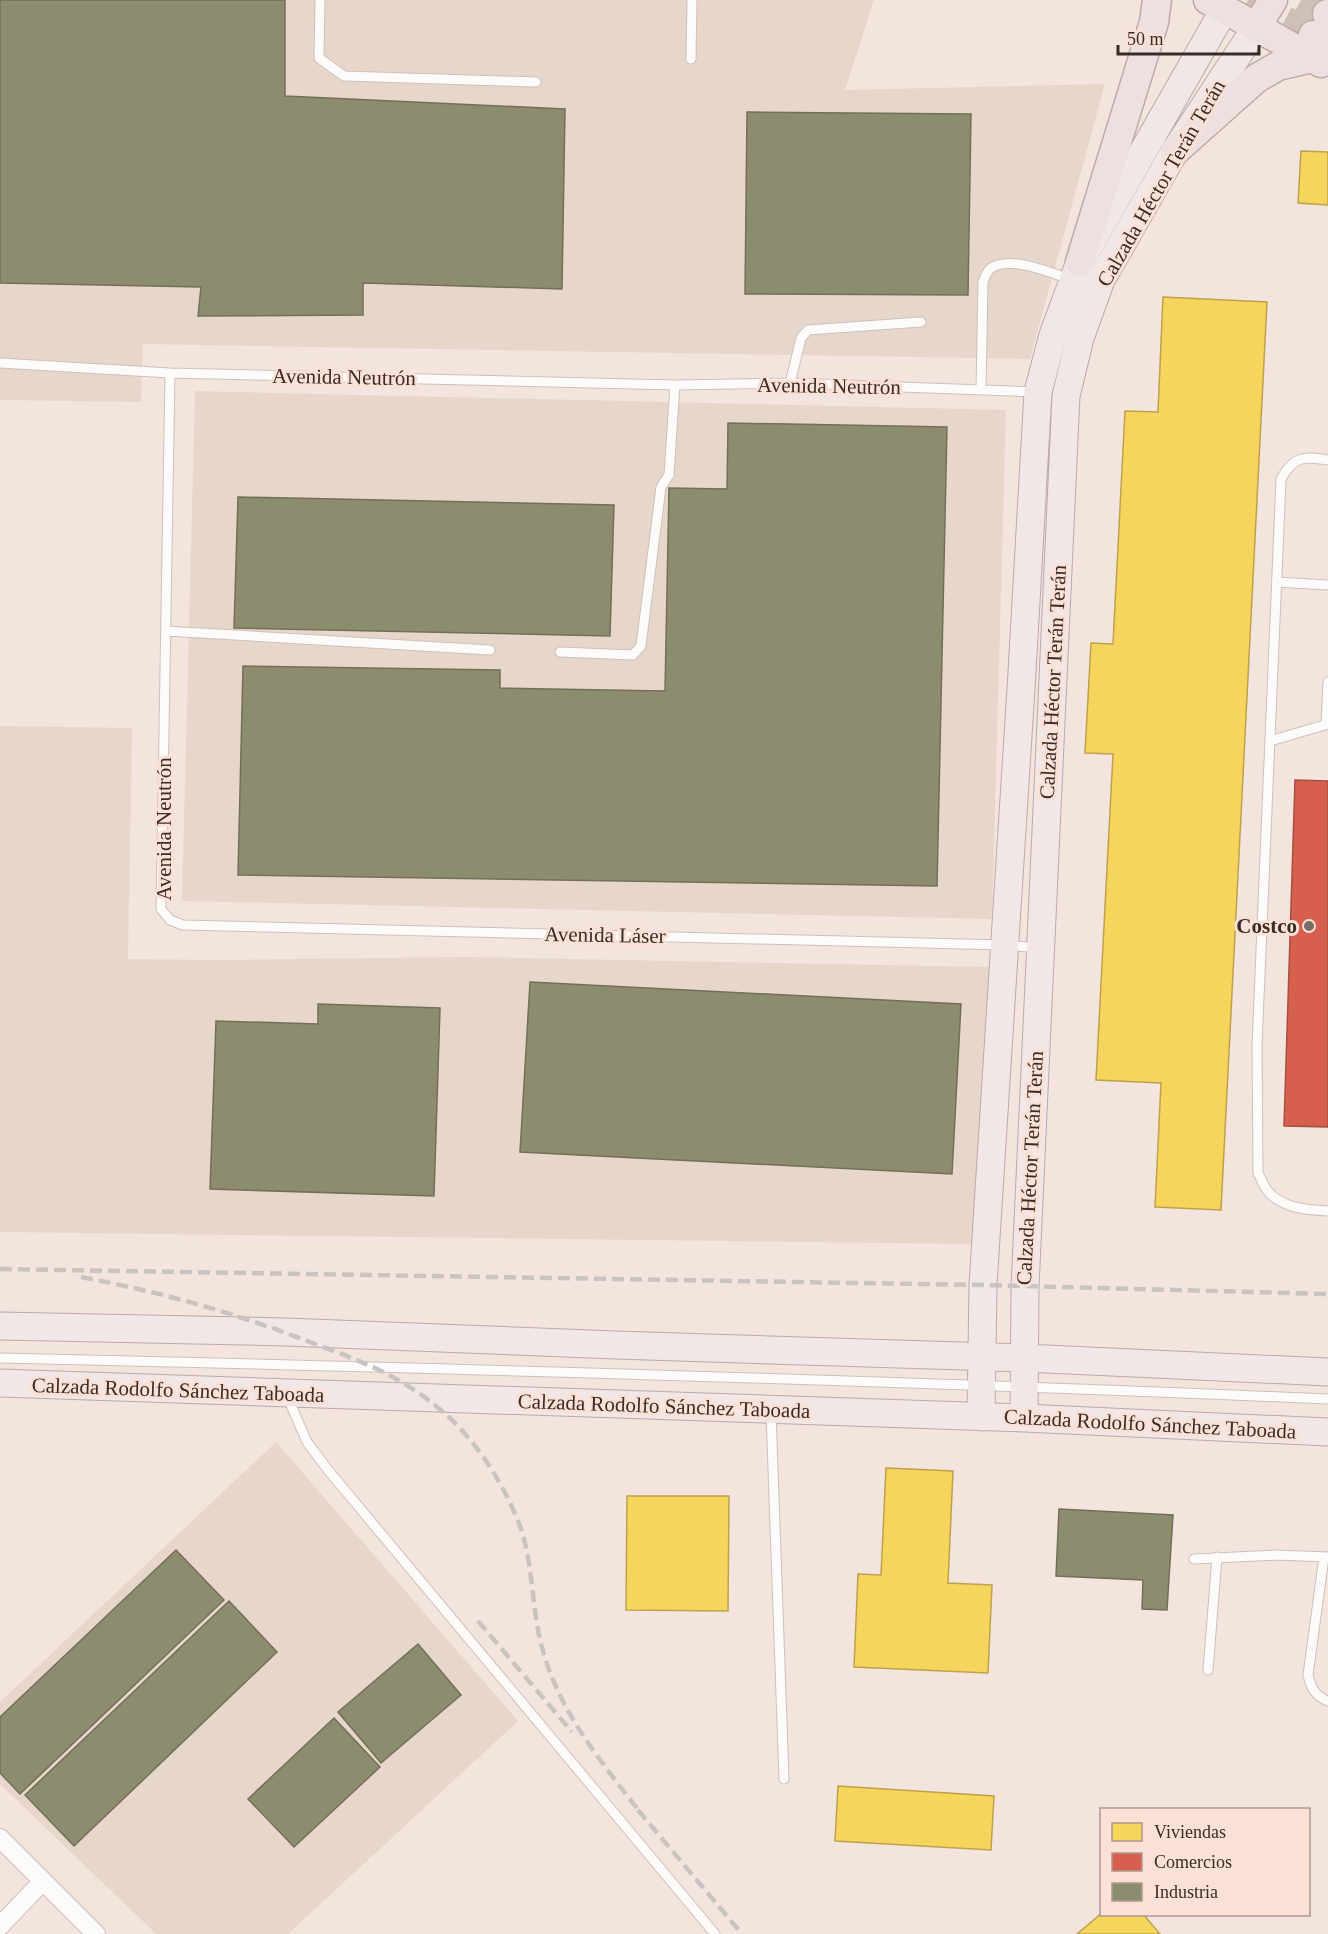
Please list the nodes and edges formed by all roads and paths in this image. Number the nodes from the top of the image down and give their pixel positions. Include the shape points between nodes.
1 (320, 0) edge
2 (692, 0) edge
3 (1157, 0) edge
4 (1273, 0) edge
5 (1221, 3) edge
6 (1257, 26) junction
7 (1323, 39) edge
8 (691, 59) dead end
9 (536, 82) dead end
10 (1175, 151) junction
11 (1076, 271) junction
12 (921, 322) dead end
13 (0, 363) edge
14 (170, 373) junction
15 (790, 383) junction
16 (675, 385) junction
17 (981, 390) junction
18 (1052, 394) junction
19 (1328, 460) edge
20 (1277, 582) junction
21 (1328, 585) edge
22 (166, 631) junction
23 (490, 650) dead end
24 (560, 652) dead end
25 (1328, 682) edge
26 (1327, 724) edge
27 (1270, 741) junction
28 (170, 920) joint
29 (1004, 945) junction
30 (1041, 948) junction
31 (1328, 1211) edge
32 (0, 1326) edge
33 (983, 1356) junction
34 (0, 1358) edge
35 (1025, 1358) junction
36 (1328, 1372) edge
37 (0, 1383) edge
38 (983, 1385) junction
39 (1025, 1386) junction
40 (286, 1394) junction
41 (1328, 1399) edge
42 (771, 1410) junction
43 (981, 1417) junction
44 (1024, 1418) junction
45 (1328, 1432) edge
46 (1217, 1557) junction
47 (1326, 1557) edge
48 (1194, 1559) dead end
49 (1208, 1670) dead end
50 (1328, 1701) edge
51 (784, 1779) dead end
52 (0, 1838) edge
53 (43, 1881) junction
54 (0, 1926) edge
55 (96, 1934) edge
56 (715, 1934) edge

1 - 9 lane via 320,58 344,76
2 - 8 lane
3 - 11 highway via 1154,22
4 - 6 highway, Calzada Héctor Terán Terán
5 - 6 highway
5 - 11 main road, Calzada Héctor Terán Terán
6 - 7 highway
6 - 10 main road, Calzada Héctor Terán Terán
7 - 10 highway via 1257,78
10 - 18 main road, Calzada Héctor Terán Terán via 1101,280 1080,338
11 - 17 lane via 1011,263 996,265 988,271 983,282
11 - 18 main road, Calzada Héctor Terán Terán via 1053,335
12 - 15 lane via 808,330 801,338
13 - 14 lane
14 - 16 lane, Avenida Neutrón
14 - 22 lane, Avenida Neutrón
15 - 16 lane, Avenida Neutrón
15 - 17 lane, Avenida Neutrón
16 - 24 lane via 669,475 661,487 641,646 633,655
17 - 18 lane, Avenida Neutrón
18 - 29 main road, Calzada Héctor Terán Terán via 1022,677
18 - 30 main road, Calzada Héctor Terán Terán
19 - 20 lane via 1298,459 1288,466 1281,479
20 - 21 lane
20 - 27 lane
22 - 23 lane
22 - 28 lane, Avenida Neutrón via 162,909
25 - 26 lane
26 - 27 lane
27 - 31 lane via 1257,1045 1258,1173 1267,1190 1280,1201 1305,1210
28 - 29 lane, Avenida Láser via 183,925
29 - 30 lane, Avenida Láser
29 - 33 main road, Calzada Héctor Terán Terán via 982,1285
30 - 35 main road, Calzada Héctor Terán Terán via 1024,1287
32 - 33 main road
33 - 35 main road
33 - 38 main road, Calzada Héctor Terán Terán
34 - 38 lane
35 - 36 main road
35 - 39 main road, Calzada Héctor Terán Terán
37 - 40 main road, Calzada Rodolfo Sánchez Taboada
38 - 39 lane
38 - 43 main road, Calzada Héctor Terán Terán
39 - 41 lane
39 - 44 main road, Calzada Héctor Terán Terán
40 - 42 main road, Calzada Rodolfo Sánchez Taboada
40 - 56 lane via 307,1442 328,1470
42 - 43 main road, Calzada Rodolfo Sánchez Taboada
42 - 51 lane
43 - 44 main road, Calzada Rodolfo Sánchez Taboada
44 - 45 main road, Calzada Rodolfo Sánchez Taboada
46 - 47 lane
46 - 48 lane
46 - 49 lane
47 - 50 lane via 1308,1675 1311,1688
52 - 53 street
53 - 54 street
53 - 55 street

